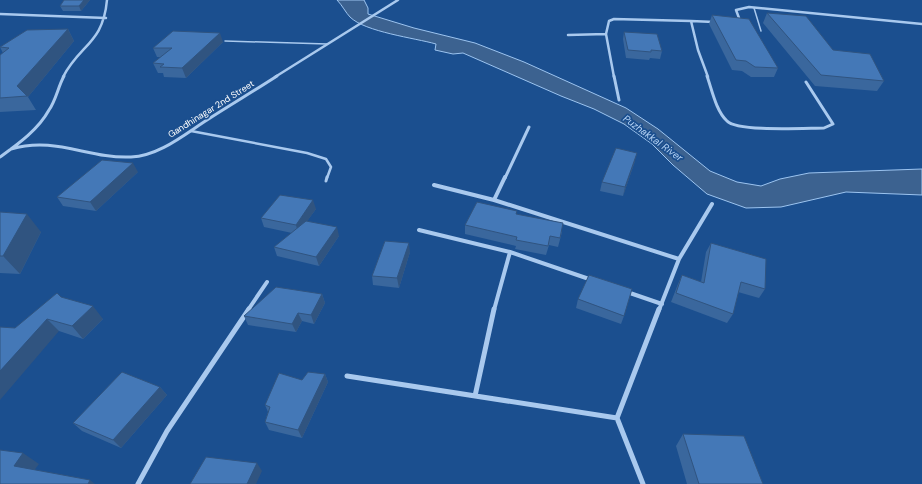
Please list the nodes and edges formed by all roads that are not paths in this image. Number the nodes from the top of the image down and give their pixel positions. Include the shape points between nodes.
1 (107, 0) edge
2 (398, 0) edge
3 (754, 8) junction
4 (0, 14) edge
5 (106, 18) junction
6 (690, 21) junction
7 (714, 22) edge
8 (730, 22) edge
9 (922, 24) edge
10 (762, 31) dead end
11 (606, 34) junction
12 (568, 36) dead end
13 (225, 41) dead end
14 (327, 44) junction
15 (806, 82) dead end
16 (619, 100) dead end
17 (529, 127) dead end
18 (190, 130) junction
19 (11, 149) junction
20 (0, 157) edge
21 (326, 181) dead end
22 (434, 185) dead end
23 (494, 200) junction
24 (712, 204) dead end
25 (419, 230) dead end
26 (510, 252) junction
27 (679, 259) junction
28 (267, 282) dead end
29 (597, 282) edge
30 (618, 289) edge
31 (662, 304) junction
32 (347, 376) dead end
33 (475, 396) junction
34 (616, 418) junction
35 (138, 484) edge
36 (643, 484) edge

1 - 5 street, Gandhinagar 2nd Street
2 - 14 street, Gandhinagar 2nd Street
3 - 8 street via 736,10 738,21
3 - 9 street
3 - 10 lane
4 - 5 street
5 - 19 street, Gandhinagar 2nd Street via 100,33 66,71 49,111
6 - 7 street
6 - 11 street via 614,19 610,21
6 - 15 street via 700,57 722,116 728,123 749,128 824,128 833,124
11 - 12 street
11 - 16 street
13 - 14 lane
14 - 18 street, Gandhinagar 2nd Street
17 - 23 street
18 - 19 street, Gandhinagar 2nd Street via 148,154 130,158 37,142
18 - 21 lane via 326,159 331,167
19 - 20 street, Gandhinagar 2nd Street
22 - 23 street
23 - 27 street
24 - 27 street
25 - 26 street
26 - 29 street
26 - 33 street
27 - 31 street
28 - 35 street via 167,431
30 - 31 street
31 - 34 street
32 - 33 street
33 - 34 street
34 - 36 street

